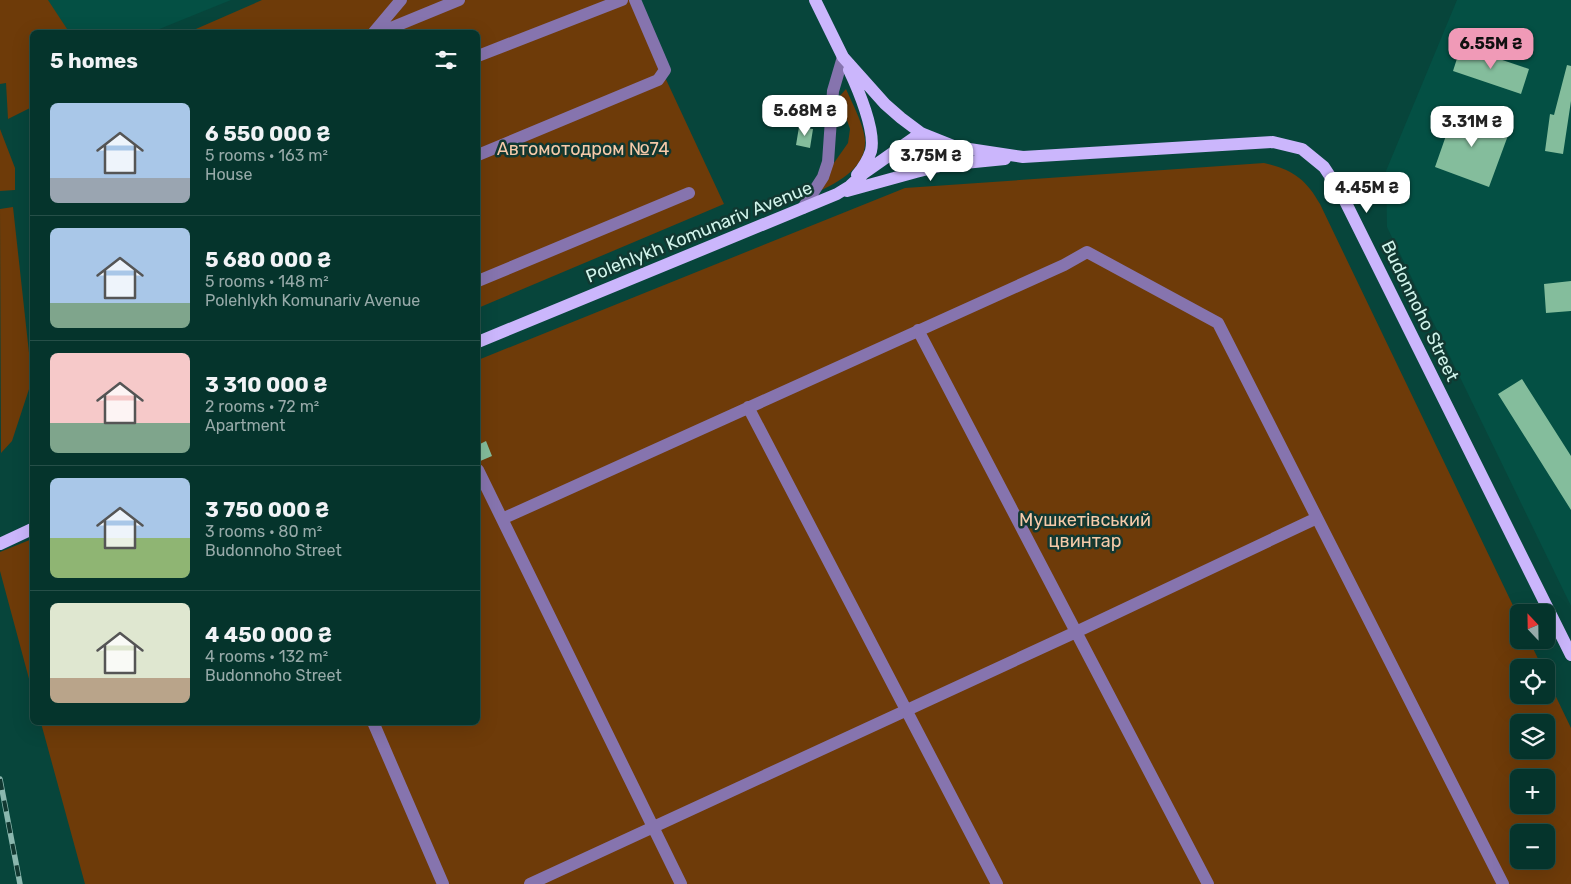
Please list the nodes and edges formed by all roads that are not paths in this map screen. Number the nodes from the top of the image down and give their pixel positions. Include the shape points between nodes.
1 (401, 0) edge
2 (459, 0) edge
3 (622, 0) edge
4 (635, 0) edge
5 (815, 0) edge
6 (376, 30) edge
7 (386, 30) edge
8 (480, 55) edge
9 (843, 57) junction
10 (921, 133) junction
11 (480, 154) edge
12 (1023, 157) junction
13 (689, 193) dead end
14 (837, 194) junction
15 (804, 208) junction
16 (480, 280) edge
17 (918, 330) junction
18 (480, 341) edge
19 (748, 408) junction
20 (480, 474) edge
21 (1317, 518) junction
22 (502, 519) junction
23 (30, 530) edge
24 (0, 544) edge
25 (1076, 632) junction
26 (1571, 655) edge
27 (907, 711) junction
28 (374, 725) edge
29 (653, 828) junction
30 (443, 884) edge
31 (530, 884) edge
32 (681, 884) edge
33 (997, 884) edge
34 (1208, 884) edge
35 (1503, 884) edge

1 - 6 lane
2 - 7 lane
3 - 8 lane
4 - 11 lane via 665,70 658,80
5 - 9 main road
9 - 10 main road, Budonnoho Street via 885,104
9 - 14 main road via 858,90 872,143 861,170
9 - 15 lane via 833,91 828,162 823,177
10 - 12 main road, Budonnoho Street via 956,147
10 - 14 main road, Polehlykh Komunariv Avenue
12 - 14 main road via 944,165
12 - 26 main road, Budonnoho Street via 1273,142 1302,149 1324,167 1346,202
13 - 16 lane
14 - 15 main road, Polehlykh Komunariv Avenue
15 - 18 main road, Polehlykh Komunariv Avenue
17 - 19 lane
17 - 21 lane via 1087,252 1218,323
17 - 25 lane
19 - 22 lane
19 - 27 lane
20 - 22 lane
21 - 25 lane
21 - 35 lane
22 - 29 lane
23 - 24 main road
25 - 27 lane
25 - 34 lane
27 - 29 lane
27 - 33 lane
28 - 30 lane
29 - 31 lane
29 - 32 lane

